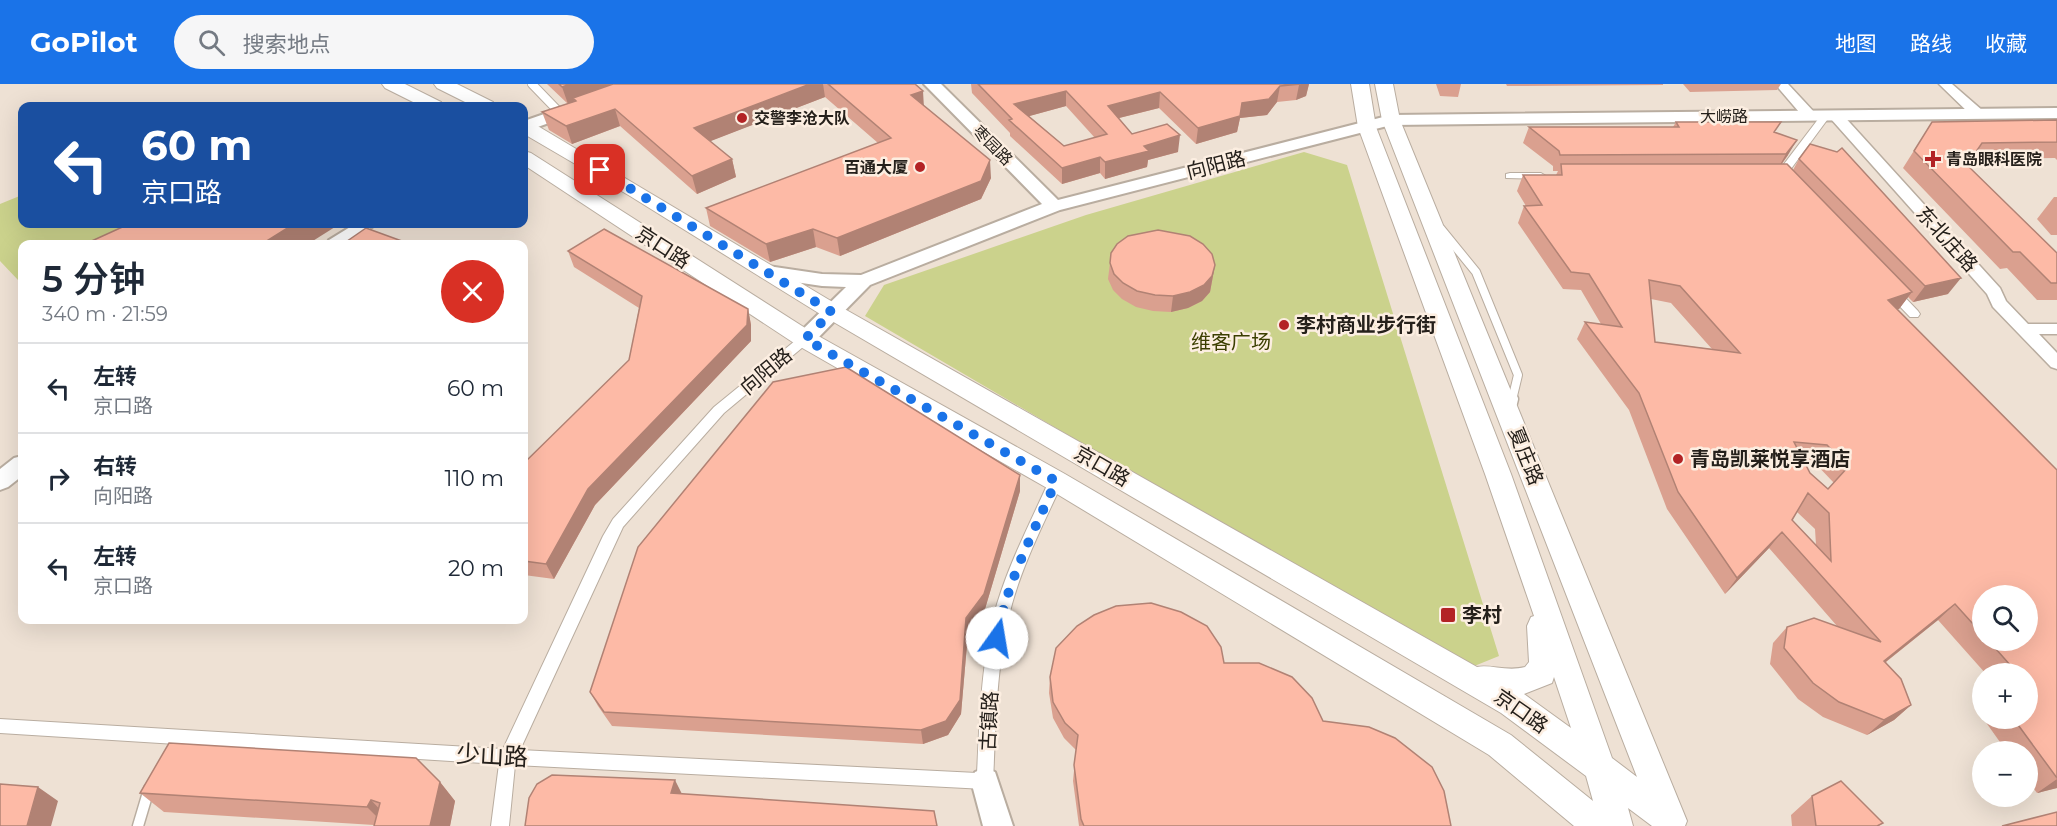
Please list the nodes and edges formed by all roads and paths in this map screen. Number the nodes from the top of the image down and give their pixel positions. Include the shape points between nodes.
1 (391, 84) edge
2 (443, 84) edge
3 (532, 84) edge
4 (932, 84) edge
5 (1360, 84) edge
6 (1384, 84) edge
7 (1781, 84) edge
8 (1945, 84) edge
9 (426, 102) edge
10 (478, 102) edge
11 (592, 103) edge
12 (2057, 113) edge
13 (561, 114) junction
14 (1977, 114) junction
15 (1824, 116) junction
16 (1379, 124) junction
17 (528, 126) edge
18 (528, 129) edge
19 (528, 160) edge
20 (1510, 176) dead end
21 (1557, 176) edge
22 (1779, 178) edge
23 (1054, 206) junction
24 (361, 228) edge
25 (342, 240) edge
26 (768, 272) junction
27 (863, 281) junction
28 (1883, 281) edge
29 (832, 312) junction
30 (1914, 314) dead end
31 (2024, 329) junction
32 (2057, 329) edge
33 (805, 339) junction
34 (2057, 363) edge
35 (18, 467) edge
36 (0, 481) edge
37 (1056, 481) junction
38 (1543, 602) junction
39 (1463, 674) junction
40 (0, 726) edge
41 (508, 757) junction
42 (1600, 769) junction
43 (155, 772) edge
44 (985, 781) junction
45 (1668, 824) edge
46 (138, 826) edge
47 (500, 826) edge
48 (998, 826) edge
49 (1599, 826) edge
50 (1617, 826) edge

1 - 9 main road
2 - 10 main road
3 - 13 lane
4 - 23 street, 枣园路
5 - 16 main road, 夏庄路
6 - 16 main road, 夏庄路
7 - 15 street
8 - 14 street
11 - 13 street
12 - 14 street, 大崂路
13 - 17 street
14 - 15 street, 大崂路
15 - 16 street, 大崂路
15 - 22 street
15 - 31 street via 1980,291 1999,303
16 - 23 street, 向阳路
16 - 38 main road, 夏庄路
16 - 45 main road, 夏庄路 via 1430,216
18 - 26 main road, 京口路
19 - 33 main road, 京口路
20 - 21 street
23 - 27 street, 向阳路
24 - 25 street
26 - 27 street
26 - 29 main road, 京口路
27 - 29 street, 向阳路
28 - 30 street
29 - 33 street, 向阳路
29 - 39 main road, 京口路
31 - 32 street
31 - 34 street
33 - 37 main road, 京口路
33 - 41 street, 向阳路 via 718,411 618,524
35 - 36 street
37 - 44 street, 古镇路 via 1015,574 1000,621 992,673
37 - 49 main road, 京口路 via 1500,745
38 - 39 main road via 1541,674 1525,682 1502,684
38 - 42 main road, 夏庄路
39 - 42 main road, 京口路 via 1512,703
40 - 41 street, 少山路
41 - 44 street, 少山路
41 - 47 street, 向阳路
42 - 45 main road, 京口路
42 - 50 main road, 夏庄路
43 - 46 lane
44 - 48 street, 古镇路

